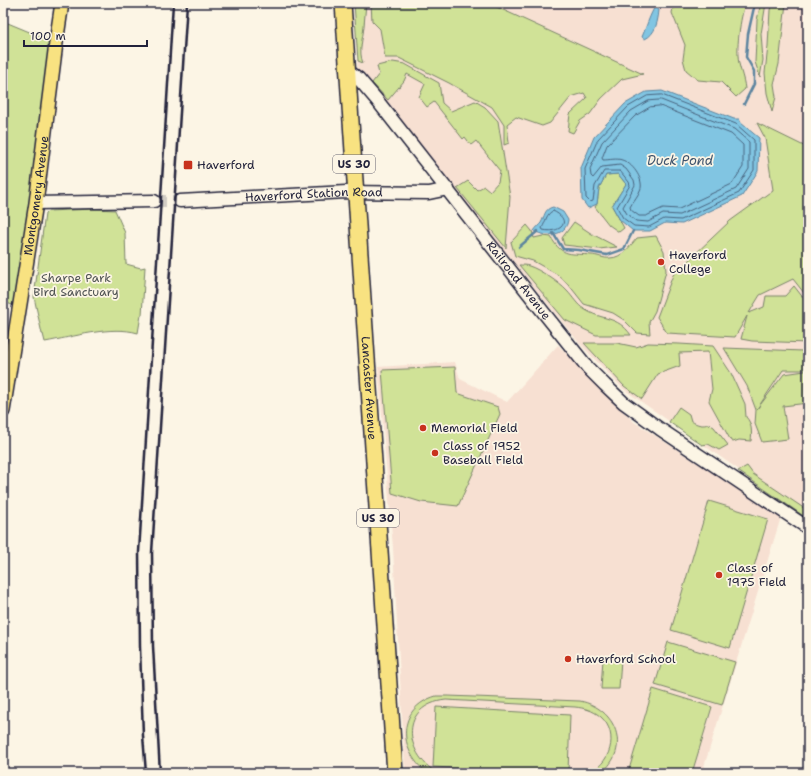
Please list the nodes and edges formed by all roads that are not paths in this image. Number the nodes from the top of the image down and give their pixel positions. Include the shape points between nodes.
1 (62, 3) edge
2 (342, 3) edge
3 (348, 70) junction
4 (448, 189) junction
5 (356, 192) junction
6 (154, 201) tunnel mouth
7 (180, 201) tunnel mouth
8 (36, 203) junction
9 (3, 411) edge
10 (808, 528) edge
11 (395, 773) edge

1 - 8 main road, Montgomery Avenue
2 - 3 highway, Lancaster Avenue / US 30
3 - 4 street, Railroad Avenue via 376,99
3 - 5 highway, Lancaster Avenue / US 30
4 - 5 street, Haverford Station Road via 429,193
4 - 10 street, Railroad Avenue via 588,368 605,385 633,410
5 - 7 street, Haverford Station Road
5 - 11 highway, Lancaster Avenue / US 30
6 - 8 street
8 - 9 main road, Montgomery Avenue

